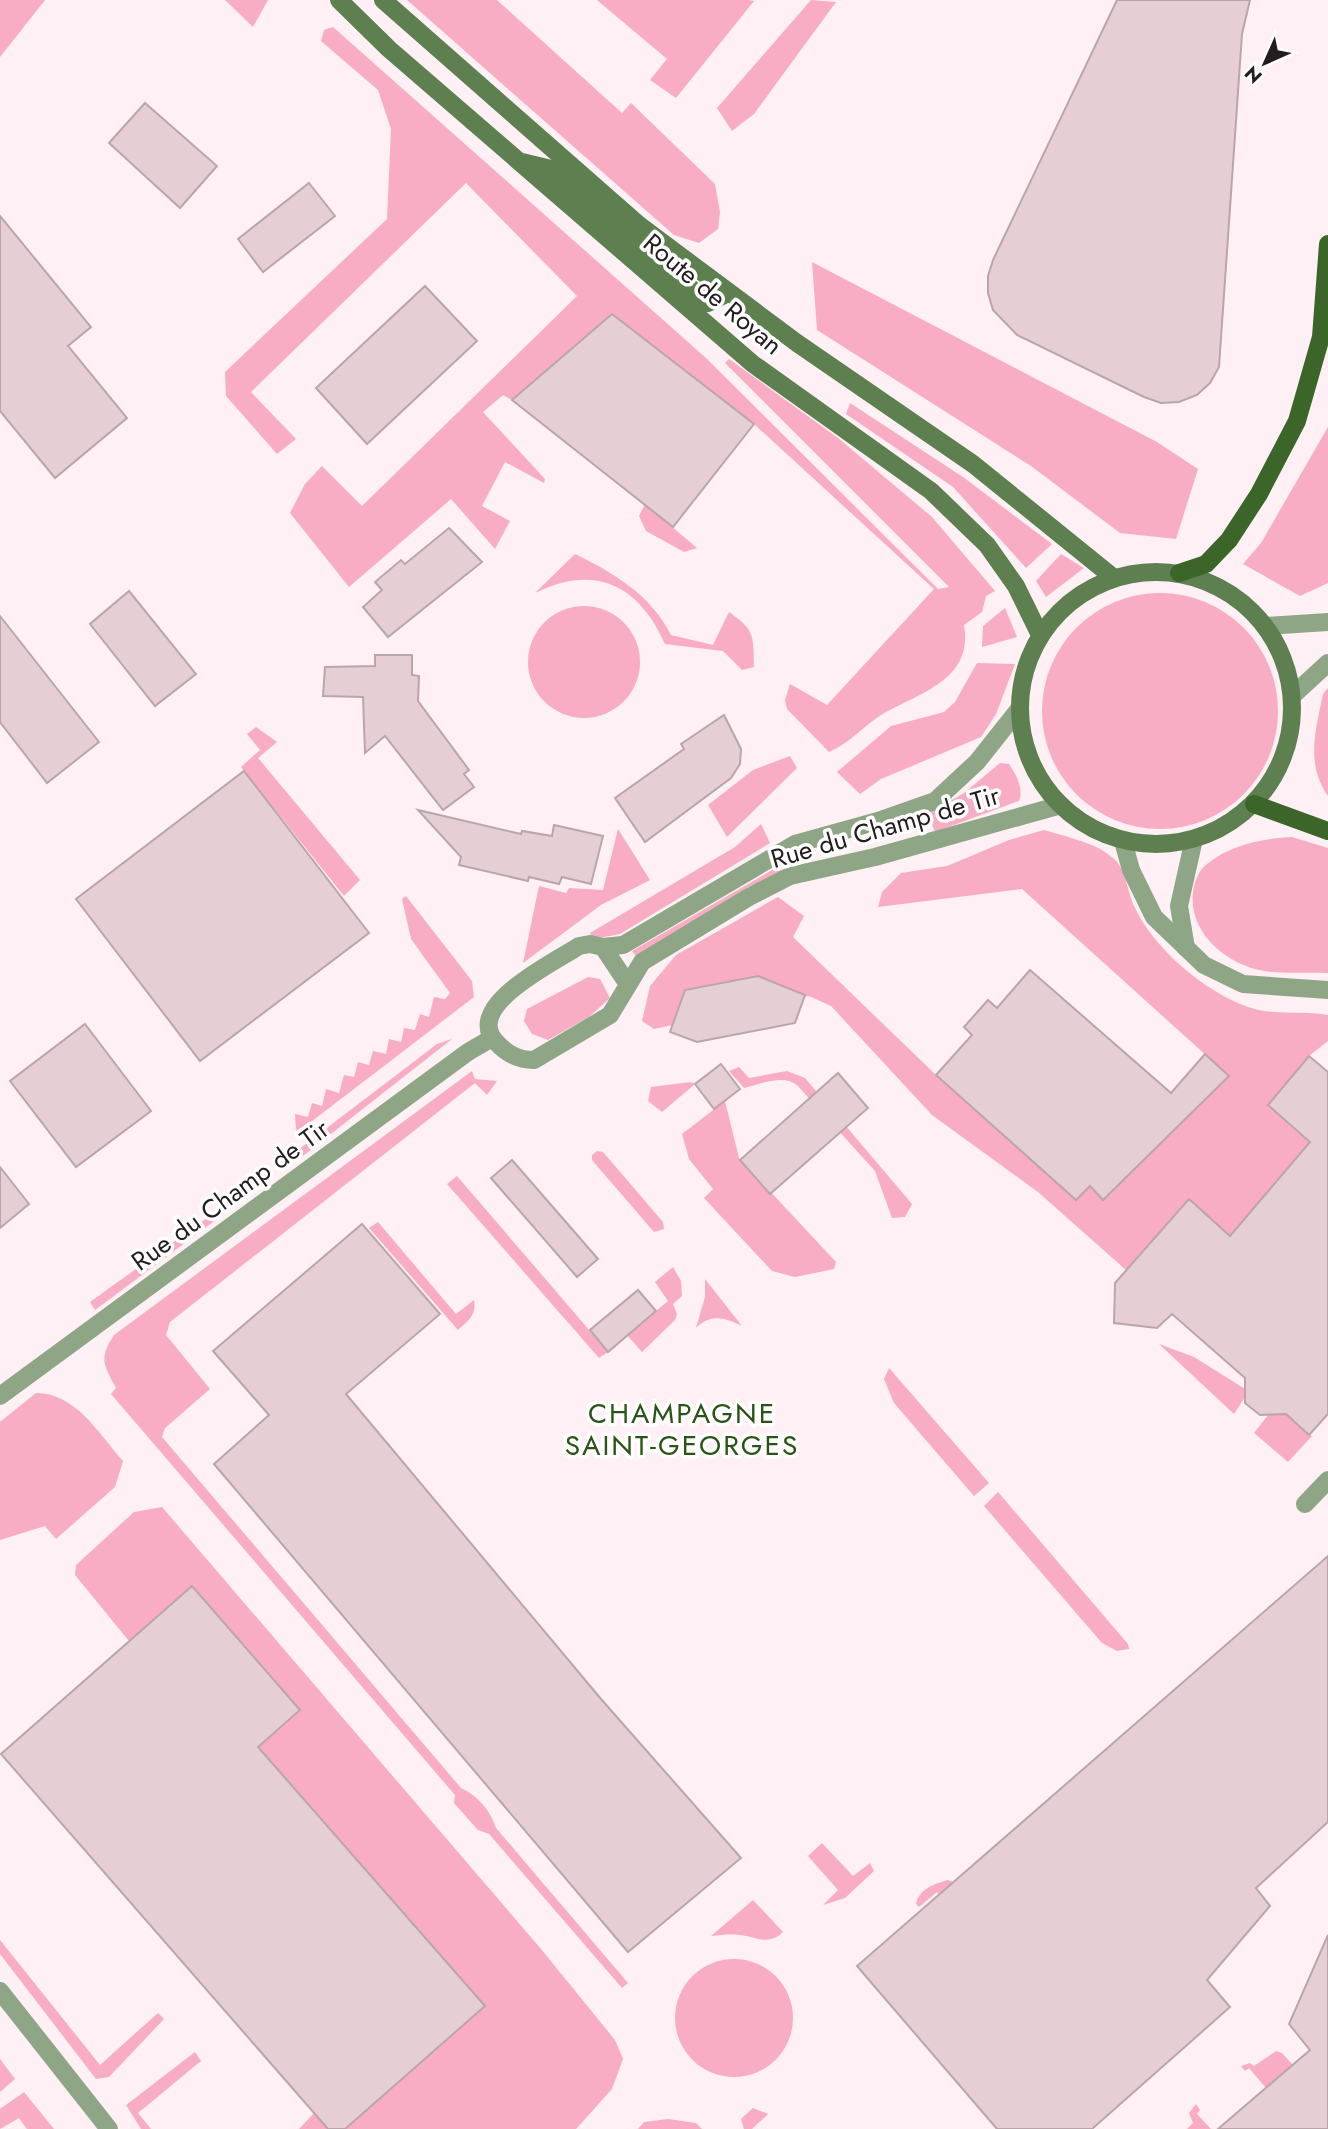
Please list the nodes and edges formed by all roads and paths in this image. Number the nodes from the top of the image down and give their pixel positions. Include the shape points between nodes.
1 (339, 0) edge
2 (383, 0) edge
3 (518, 162) junction
4 (1328, 244) edge
5 (728, 293) junction
6 (1179, 573) junction
7 (1114, 578) junction
8 (1328, 622) edge
9 (1266, 626) junction
10 (1040, 635) junction
11 (1328, 663) edge
12 (1292, 696) junction
13 (1020, 709) junction
14 (1254, 804) junction
15 (1061, 805) junction
16 (1328, 831) edge
17 (1194, 839) junction
18 (1123, 841) junction
19 (603, 947) junction
20 (1186, 948) junction
21 (627, 983) junction
22 (1328, 990) edge
23 (492, 1038) junction
24 (0, 1395) edge
25 (1328, 1480) edge
26 (1305, 1504) dead end
27 (0, 1991) edge
28 (109, 2129) edge

1 - 3 main road, Route de Royan
2 - 5 main road, Route de Royan via 639,225
3 - 5 main road via 551,169 708,303
3 - 10 main road, Route de Royan via 753,364 931,491 987,545 1016,586
4 - 6 main road via 1321,337 1297,421 1229,540 1206,564
5 - 7 main road, Route de Royan via 973,464
6 - 7 main road via 1146,571
6 - 9 main road via 1212,583 1241,601
7 - 10 main road via 1072,600
8 - 9 street
9 - 12 main road
10 - 13 main road via 1022,680
11 - 12 street
12 - 14 main road via 1292,726 1285,754
13 - 15 main road via 1024,744 1038,777
13 - 19 street, Rue du Champ de Tir via 977,762 935,801 795,844 623,945
14 - 16 main road
14 - 17 main road via 1226,826
15 - 18 main road via 1089,827
15 - 21 street, Rue du Champ de Tir via 790,876 664,947 642,962
17 - 18 main road via 1158,845
17 - 20 street via 1179,906
18 - 20 street via 1143,900
19 - 21 street
19 - 23 street, Rue du Champ de Tir via 579,946 509,990 491,1011
20 - 22 street via 1204,965 1243,984
21 - 23 street, Rue du Champ de Tir via 610,1015 534,1060 505,1052
23 - 24 street, Rue du Champ de Tir
25 - 26 street
27 - 28 street

